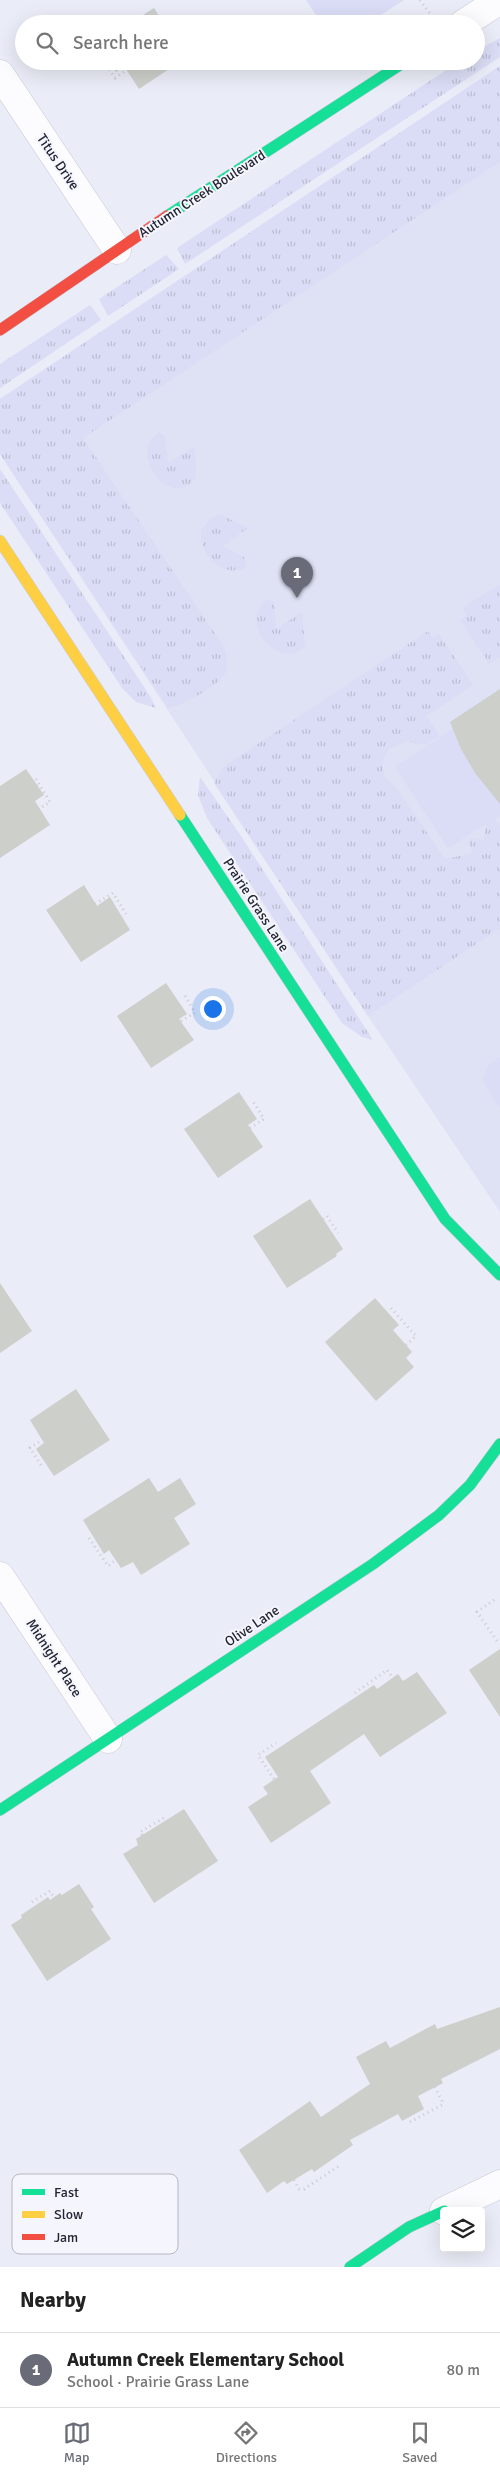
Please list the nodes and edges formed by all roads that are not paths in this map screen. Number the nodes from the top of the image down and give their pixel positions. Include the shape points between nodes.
1 (500, 0) edge
2 (477, 15) edge
3 (392, 70) edge
4 (0, 74) edge
5 (117, 250) junction
6 (0, 330) edge
7 (0, 541) edge
8 (500, 1275) edge
9 (500, 1444) edge
10 (0, 1576) edge
11 (108, 1739) junction
12 (0, 1810) edge
13 (500, 2184) edge
14 (452, 2207) edge
15 (440, 2213) edge
16 (350, 2267) edge

1 - 2 street
3 - 5 street, Autumn Creek Boulevard
4 - 5 street, Titus Drive
5 - 6 street, Autumn Creek Boulevard
7 - 8 street, Prairie Grass Lane via 434,1203 445,1219
9 - 11 street, Olive Lane via 470,1485 430,1523
10 - 11 street, Midnight Place
11 - 12 street, Olive Lane
13 - 14 street
15 - 16 street via 410,2227

